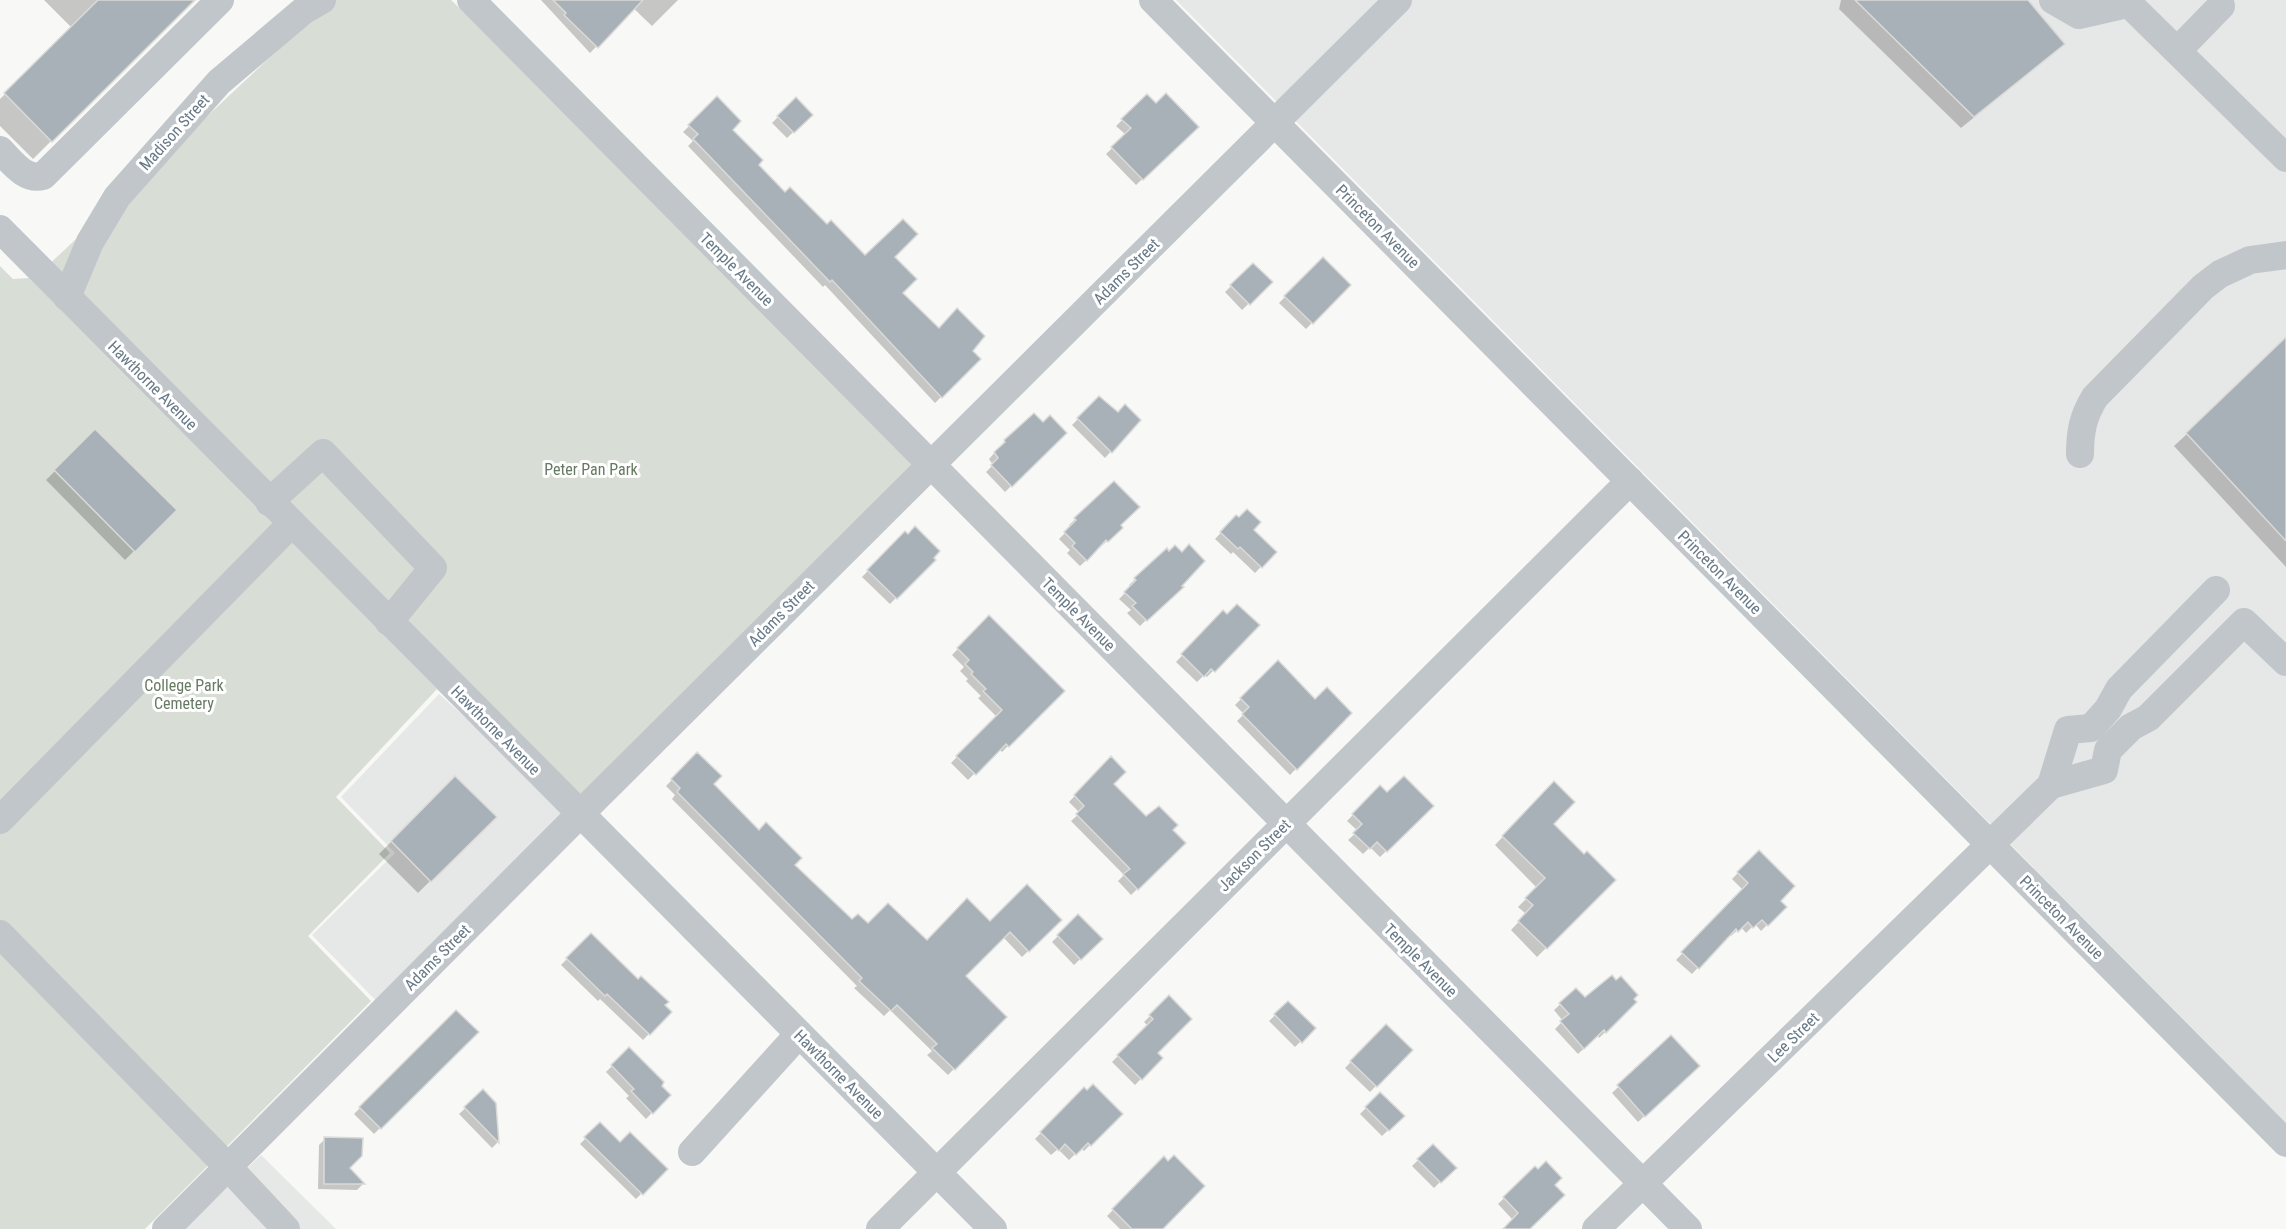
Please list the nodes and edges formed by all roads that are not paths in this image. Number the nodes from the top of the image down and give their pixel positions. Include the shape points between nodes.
1 (220, 0) edge
2 (322, 0) edge
3 (471, 0) edge
4 (1153, 0) edge
5 (1398, 0) edge
6 (2053, 0) edge
7 (2126, 2) edge
8 (2221, 6) dead end
9 (2178, 50) junction
10 (1275, 123) junction
11 (0, 150) edge
12 (2286, 158) edge
13 (0, 229) edge
14 (2286, 255) edge
15 (67, 297) junction
16 (2080, 454) dead end
17 (931, 464) junction
18 (1630, 481) junction
19 (269, 502) junction
20 (291, 524) junction
21 (2216, 590) dead end
22 (389, 622) junction
23 (2286, 662) edge
24 (2119, 689) junction
25 (2148, 718) junction
26 (2051, 785) junction
27 (580, 814) junction
28 (0, 820) edge
29 (1286, 823) junction
30 (1991, 846) junction
31 (0, 934) edge
32 (799, 1034) junction
33 (2286, 1143) edge
34 (692, 1152) dead end
35 (228, 1167) junction
36 (936, 1172) junction
37 (1642, 1183) junction
38 (166, 1229) edge
39 (286, 1229) edge
40 (880, 1229) edge
41 (993, 1229) edge
42 (1596, 1229) edge
43 (1688, 1229) edge

1 - 11 street via 43,176 27,176
2 - 15 street, Madison Street via 303,11 219,82 117,197 90,242
3 - 17 street, Temple Avenue
4 - 10 street, Princeton Avenue
5 - 10 street, Adams Street
6 - 7 street via 2079,15
7 - 9 street
8 - 9 street
9 - 12 street
10 - 17 street, Adams Street
10 - 18 street, Princeton Avenue
13 - 15 street, Hawthorne Avenue
14 - 16 street via 2250,260 2203,287 2095,398 2085,412
15 - 19 street, Hawthorne Avenue
17 - 27 street, Adams Street
17 - 29 street, Temple Avenue
18 - 29 street, Jackson Street
18 - 30 street, Princeton Avenue
19 - 20 street, Hawthorne Avenue
19 - 22 street via 323,453 433,568
20 - 22 street, Hawthorne Avenue
20 - 28 street
21 - 24 street
22 - 27 street, Hawthorne Avenue
23 - 25 street via 2244,622
24 - 25 street
24 - 26 street via 2109,709 2091,728 2068,730
25 - 26 street via 2131,727 2108,750 2104,770
26 - 30 street, Lee Street
27 - 32 street, Hawthorne Avenue
27 - 35 street, Adams Street
29 - 36 street, Jackson Street
29 - 37 street, Temple Avenue
30 - 33 street, Princeton Avenue
30 - 37 street, Lee Street
31 - 35 street
32 - 34 street
32 - 36 street, Hawthorne Avenue
35 - 38 street, Adams Street
35 - 39 street
36 - 40 street, Jackson Street
36 - 41 street, Hawthorne Avenue
37 - 42 street, Lee Street
37 - 43 street, Temple Avenue

